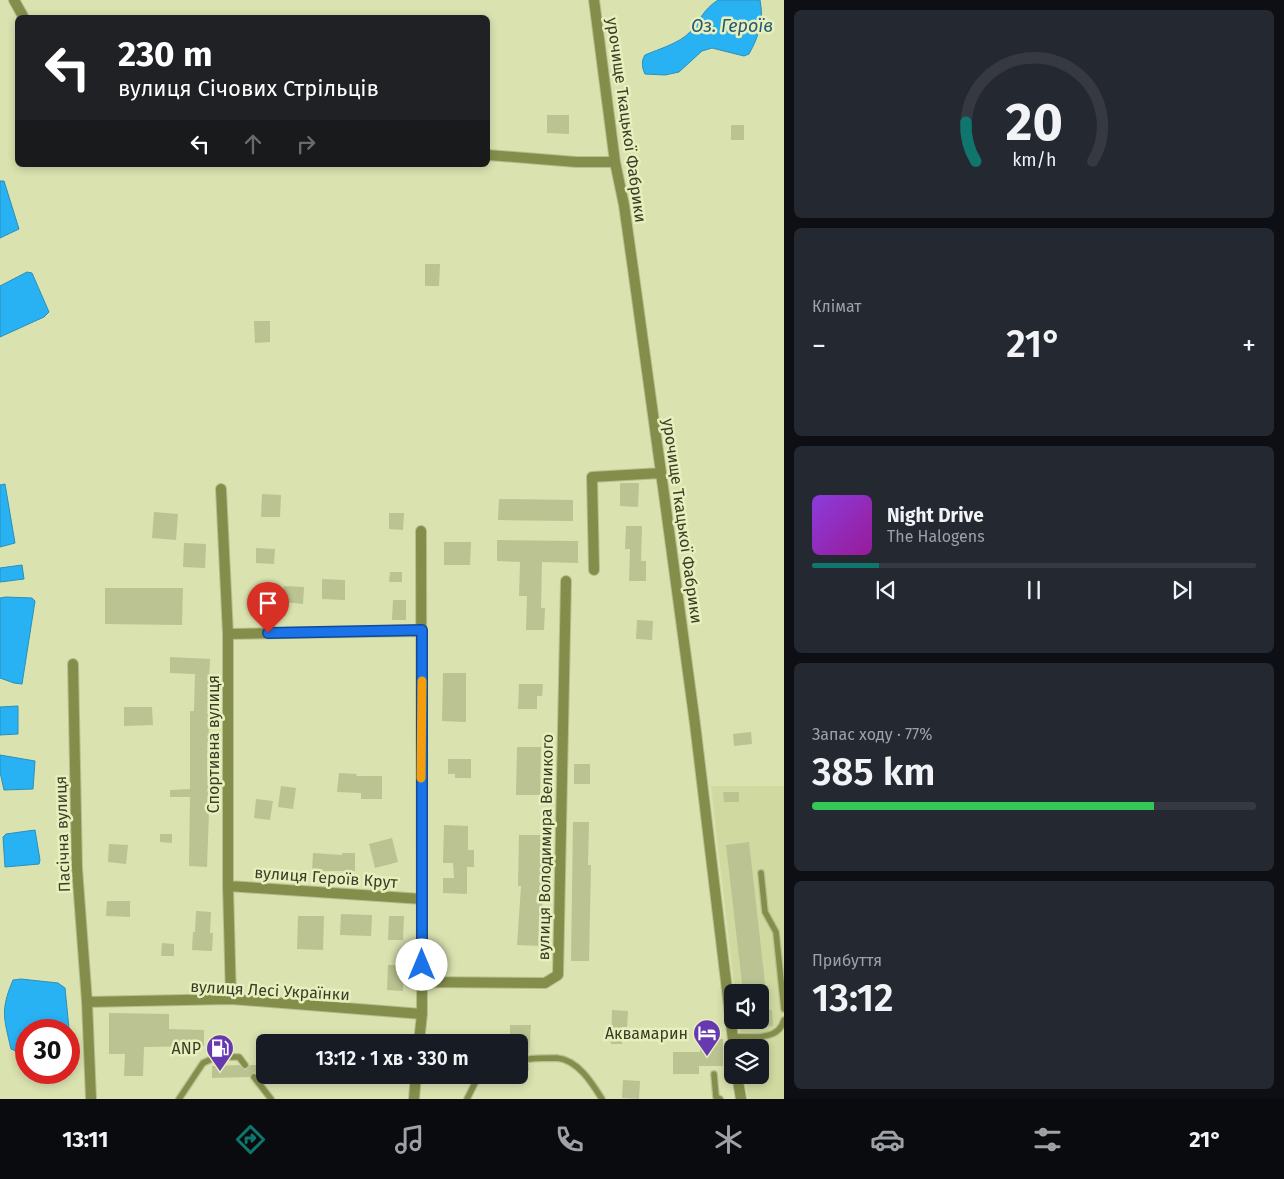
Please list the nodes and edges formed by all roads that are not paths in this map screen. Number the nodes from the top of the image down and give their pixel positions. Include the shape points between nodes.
1 (14, 0) edge
2 (594, 0) edge
3 (22, 15) edge
4 (490, 155) edge
5 (615, 162) junction
6 (661, 473) junction
7 (221, 489) dead end
8 (421, 531) dead end
9 (594, 570) dead end
10 (566, 581) dead end
11 (422, 630) junction
12 (228, 634) junction
13 (73, 664) dead end
14 (761, 873) dead end
15 (228, 886) junction
16 (422, 899) junction
17 (422, 982) junction
18 (231, 1000) junction
19 (87, 1002) junction
20 (784, 1009) edge
21 (422, 1014) junction
22 (784, 1020) edge
23 (420, 1034) edge
24 (732, 1037) joint
25 (530, 1058) dead end
26 (245, 1065) dead end
27 (714, 1074) dead end
28 (254, 1077) dead end
29 (415, 1084) edge
30 (474, 1084) edge
31 (739, 1084) edge
32 (91, 1099) edge
33 (180, 1099) edge
34 (270, 1099) edge
35 (414, 1099) edge
36 (467, 1099) edge
37 (602, 1099) edge
38 (720, 1099) edge
39 (741, 1099) edge

1 - 3 street
2 - 5 street, урочище Ткацької Фабрики
4 - 5 street
5 - 6 street, урочище Ткацької Фабрики
6 - 9 street via 592,477
6 - 24 street, урочище Ткацької Фабрики
7 - 12 street, Спортивна вулиця
8 - 11 street
10 - 17 street, вулиця Володимира Великого via 558,975 545,983
11 - 12 street
11 - 16 street
12 - 15 street, Спортивна вулиця
13 - 19 street, Пасічна вулиця via 77,868
14 - 20 lane via 765,912 776,932
15 - 16 street, вулиця Героїв Крут
15 - 18 street, Спортивна вулиця
16 - 17 street
17 - 21 street
18 - 19 street, вулиця Лесі Українки
18 - 21 street, вулиця Лесі Українки
19 - 32 street, Пасічна вулиця
21 - 23 street
22 - 24 lane via 779,1031 772,1035
25 - 37 lane via 559,1058 572,1063 588,1078
26 - 33 lane via 239,1057 216,1057 203,1063
27 - 38 lane via 716,1097
28 - 34 lane
29 - 35 street
30 - 36 lane
31 - 39 street

